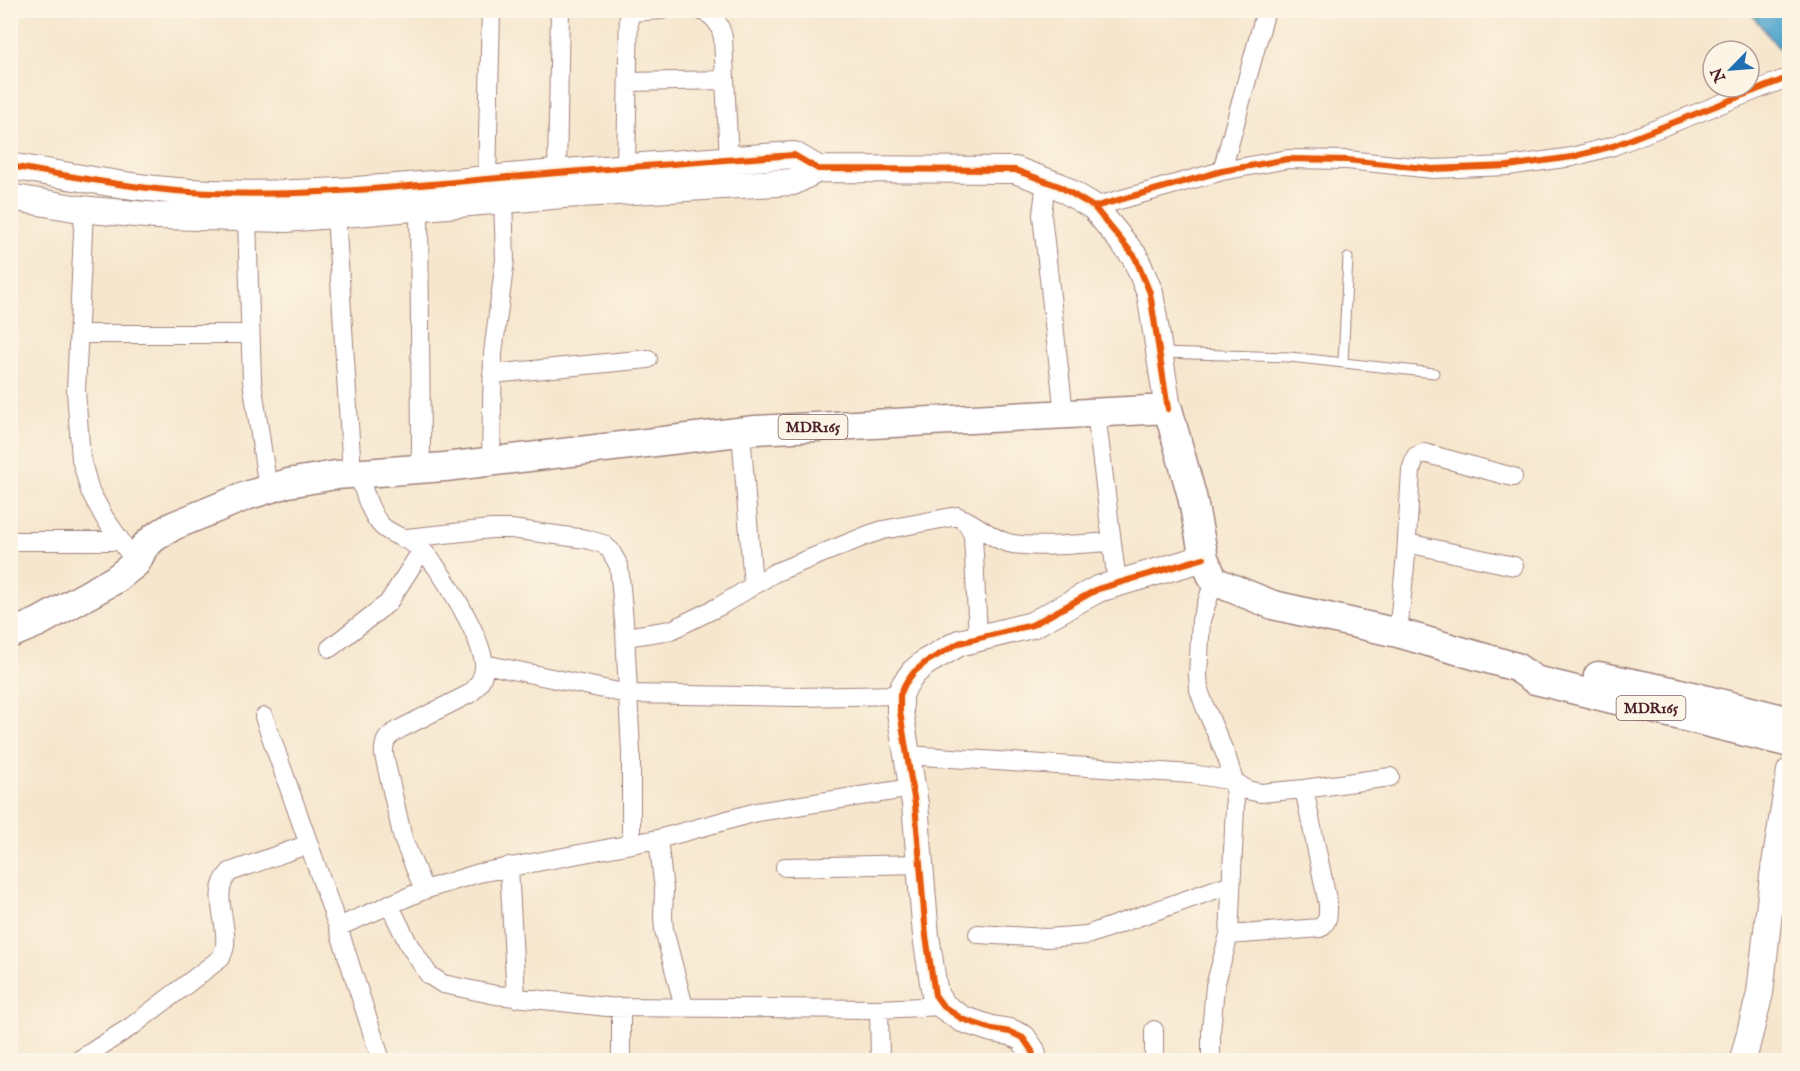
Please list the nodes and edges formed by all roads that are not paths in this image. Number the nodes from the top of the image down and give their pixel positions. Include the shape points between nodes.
1 (491, 10) edge
2 (560, 10) edge
3 (662, 10) edge
4 (700, 10) edge
5 (1266, 10) edge
6 (629, 11) edge
7 (725, 80) junction
8 (1782, 80) dead end
9 (628, 82) junction
10 (729, 159) junction
11 (10, 166) edge
12 (626, 166) junction
13 (818, 169) junction
14 (1222, 171) junction
15 (557, 172) junction
16 (487, 178) junction
17 (1046, 181) junction
18 (10, 197) edge
19 (503, 199) junction
20 (1094, 207) junction
21 (419, 208) junction
22 (84, 209) junction
23 (336, 215) junction
24 (247, 219) junction
25 (1348, 258) dead end
26 (79, 334) junction
27 (250, 334) junction
28 (1159, 353) junction
29 (648, 359) dead end
30 (1343, 363) junction
31 (1434, 373) dead end
32 (492, 374) junction
33 (1168, 409) junction
34 (1096, 413) junction
35 (1064, 414) junction
36 (741, 432) junction
37 (491, 461) junction
38 (420, 468) junction
39 (354, 474) junction
40 (1514, 477) dead end
41 (268, 489) junction
42 (962, 518) junction
43 (407, 538) junction
44 (10, 541) edge
45 (1112, 542) junction
46 (1407, 543) junction
47 (422, 550) junction
48 (128, 552) junction
49 (1514, 566) dead end
50 (1209, 569) junction
51 (1118, 583) junction
52 (753, 585) junction
53 (1398, 633) junction
54 (10, 634) edge
55 (626, 637) junction
56 (978, 638) junction
57 (330, 648) dead end
58 (484, 664) junction
59 (1516, 668) junction
60 (628, 694) junction
61 (900, 695) junction
62 (264, 717) dead end
63 (1790, 721) edge
64 (1790, 743) edge
65 (907, 755) junction
66 (1790, 771) edge
67 (1390, 777) dead end
68 (1234, 781) junction
69 (912, 788) junction
70 (1304, 789) junction
71 (658, 839) junction
72 (309, 844) junction
73 (631, 844) junction
74 (920, 864) junction
75 (509, 866) junction
76 (785, 867) dead end
77 (1231, 884) junction
78 (424, 890) junction
79 (389, 904) junction
80 (338, 927) junction
81 (978, 934) dead end
82 (1229, 935) junction
83 (516, 998) junction
84 (943, 1006) junction
85 (621, 1007) junction
86 (684, 1007) junction
87 (879, 1009) junction
88 (1154, 1030) dead end
89 (79, 1060) edge
90 (381, 1060) edge
91 (621, 1060) edge
92 (880, 1060) edge
93 (1034, 1060) edge
94 (1154, 1060) edge
95 (1211, 1060) edge
96 (1743, 1060) edge

1 - 16 street
2 - 15 street
3 - 6 street
4 - 7 street via 712,15 721,28
5 - 14 street
6 - 9 street
7 - 9 street
7 - 10 street
8 - 14 street via 1613,146 1572,157 1508,166 1433,168 1288,159
9 - 12 street
10 - 12 street
10 - 13 street via 794,155
11 - 16 street via 189,192 335,191
12 - 15 street
13 - 17 street via 1015,170
13 - 19 street via 794,182
14 - 20 street
15 - 16 street
17 - 20 street
17 - 35 street via 1041,215
18 - 22 street
19 - 21 street
19 - 32 street via 505,260
20 - 28 street via 1135,257 1150,293
21 - 23 street
21 - 38 street
22 - 24 street
22 - 26 street
23 - 24 street
23 - 39 street
24 - 27 street
25 - 30 lane
26 - 27 street
26 - 48 street via 76,391 81,459 90,491
27 - 41 street via 256,416
28 - 30 lane via 1290,357
28 - 33 street
29 - 32 street
30 - 31 lane
32 - 37 street
33 - 34 main road, MDR165
33 - 50 main road
34 - 35 main road, MDR165
34 - 45 street
35 - 36 main road, MDR165
36 - 37 main road, MDR165
36 - 52 street
37 - 38 main road, MDR165
38 - 39 main road, MDR165
39 - 41 main road, MDR165
39 - 43 street via 381,526
40 - 46 street via 1424,453 1416,456 1411,470
41 - 48 main road, MDR165 via 173,526 144,547
42 - 45 street via 1014,544
42 - 52 street via 948,517 883,530
42 - 56 street via 973,535
43 - 47 street
43 - 55 street via 501,529 603,544 619,566
44 - 48 street
45 - 51 street
46 - 49 street
46 - 53 street
47 - 57 street via 388,603
47 - 58 street via 454,594
48 - 54 main road, MDR165 via 116,579
50 - 51 street
50 - 53 main road, MDR165 via 1273,605
50 - 68 street via 1198,675 1202,698
51 - 56 street via 1032,625
52 - 55 street via 671,630
53 - 59 main road, MDR165
55 - 60 street
56 - 61 street via 959,643 926,663 914,672
58 - 60 street
58 - 78 street via 483,677 471,693 389,735 383,743 404,838
59 - 63 main road, MDR165 via 1540,664
59 - 64 main road, MDR165 via 1535,680
60 - 61 street
60 - 73 street
61 - 65 street
62 - 72 street
65 - 68 street via 1181,773
65 - 69 street
66 - 96 street via 1760,993
67 - 70 street
68 - 70 street via 1261,793
68 - 77 street
69 - 71 street via 757,812
69 - 74 street
70 - 82 street via 1328,904 1326,923 1320,927
71 - 73 street
71 - 86 street via 664,930
72 - 80 street
72 - 89 street via 230,872 220,891 225,945 221,958 132,1026
73 - 75 street
74 - 76 street
74 - 84 street via 931,975 935,995
75 - 78 street
75 - 83 street
77 - 81 street via 1087,935 1046,938
77 - 82 street
78 - 79 street
79 - 80 street
79 - 83 street via 413,953 429,975 443,984
80 - 90 street
82 - 95 street via 1215,986
83 - 85 street
84 - 87 street
84 - 93 street via 975,1025 1023,1038
85 - 86 street
85 - 91 street
86 - 87 street
87 - 92 street
88 - 94 street

